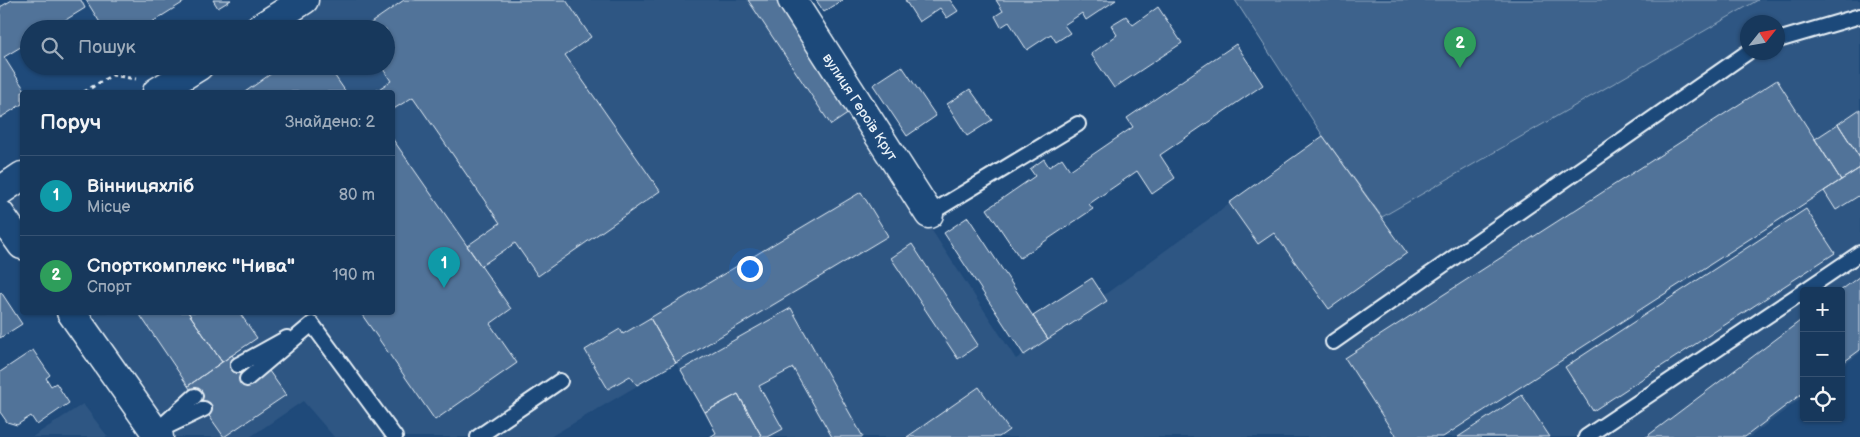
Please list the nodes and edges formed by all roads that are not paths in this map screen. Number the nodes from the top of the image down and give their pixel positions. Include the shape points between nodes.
1 (304, 0) edge
2 (792, 0) edge
3 (1860, 16) edge
4 (272, 20) edge
5 (1785, 38) edge
6 (1740, 58) edge
7 (176, 75) edge
8 (148, 86) edge
9 (1078, 124) dead end
10 (20, 177) edge
11 (0, 190) edge
12 (0, 214) edge
13 (929, 214) joint
14 (20, 242) edge
15 (1860, 253) edge
16 (1810, 287) edge
17 (1800, 294) edge
18 (73, 315) edge
19 (312, 324) junction
20 (1333, 342) dead end
21 (238, 365) dead end
22 (247, 379) dead end
23 (560, 381) dead end
24 (195, 396) dead end
25 (204, 409) dead end
26 (158, 434) edge
27 (396, 437) edge
28 (478, 437) edge
29 (1586, 437) edge

1 - 4 street
2 - 13 street, вулиця Героїв Крут
3 - 5 lane
6 - 20 lane
7 - 8 street
9 - 13 lane
10 - 11 street
12 - 14 street
15 - 16 lane
17 - 29 lane
18 - 26 street
19 - 21 lane
19 - 22 lane
19 - 27 lane
23 - 28 lane
24 - 26 lane
25 - 26 lane

